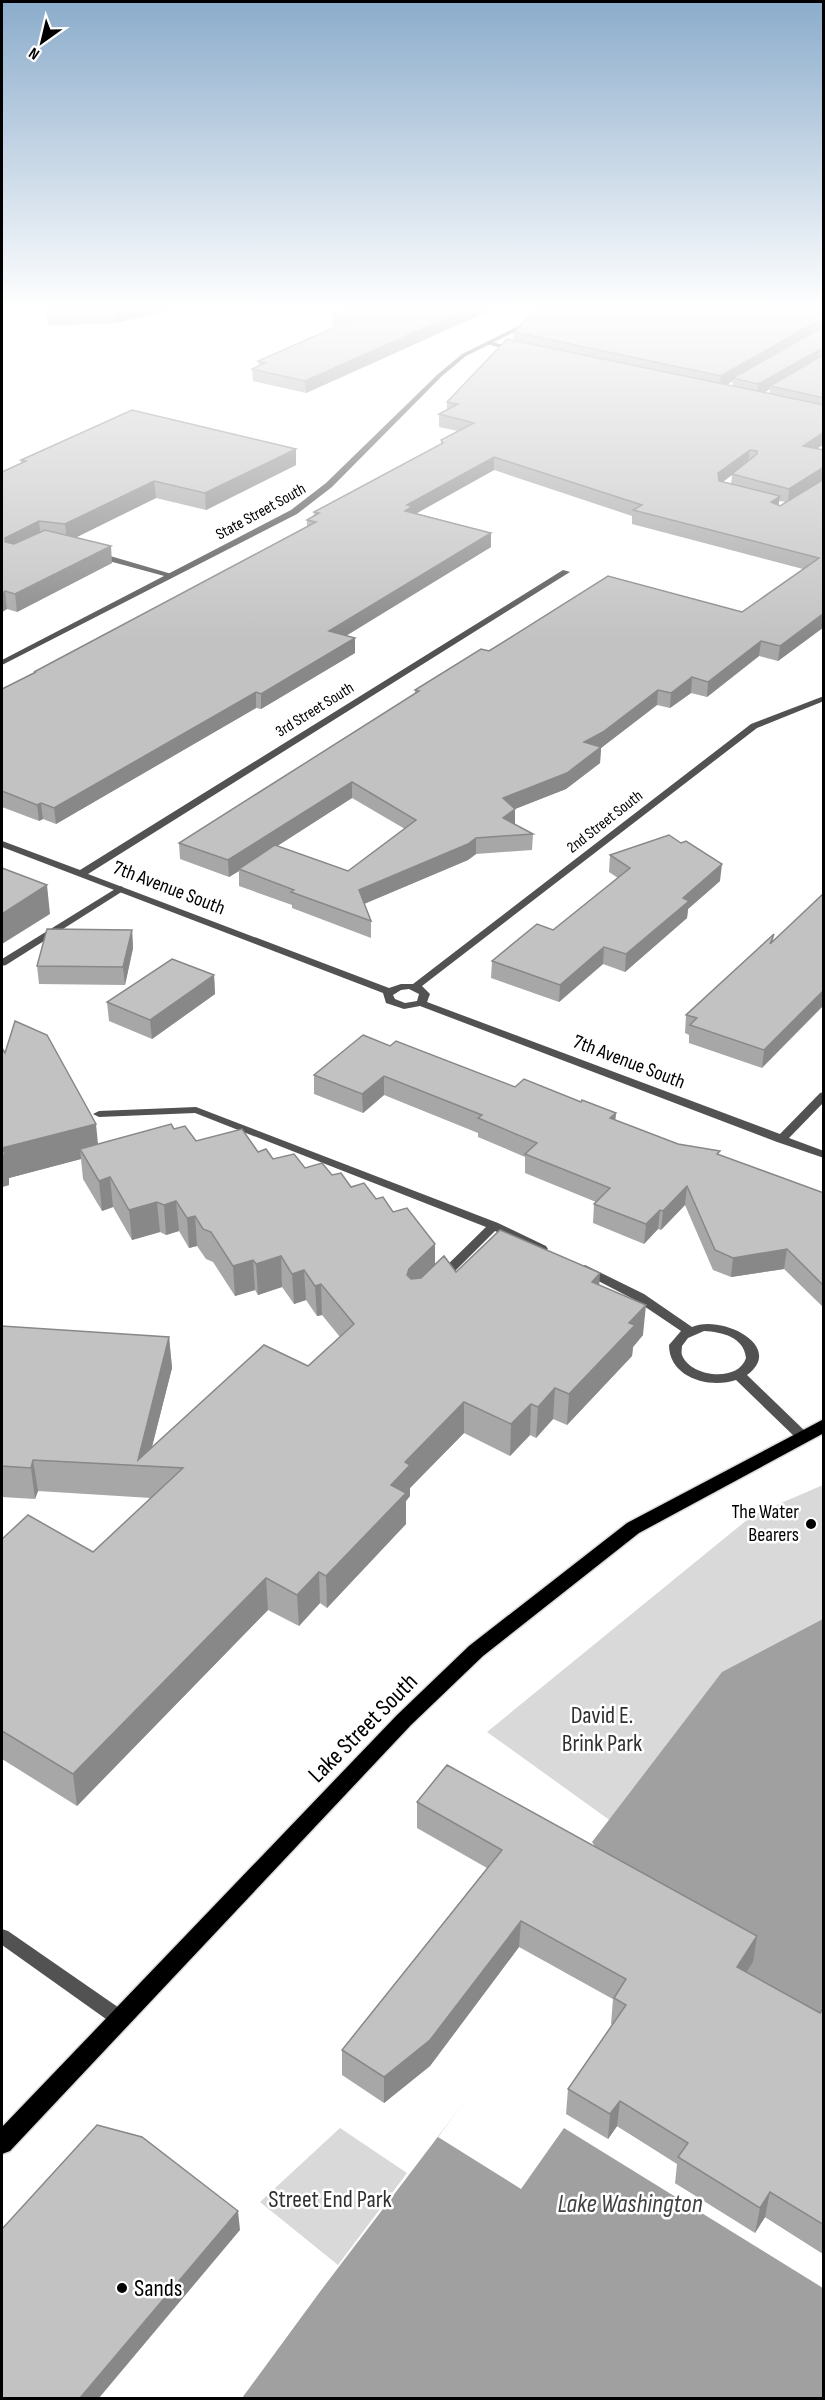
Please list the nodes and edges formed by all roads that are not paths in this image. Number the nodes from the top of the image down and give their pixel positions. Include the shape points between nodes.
1 (398, 417) edge
2 (90, 553) edge
3 (566, 572) dead end
4 (171, 575) junction
5 (2, 663) edge
6 (824, 698) edge
7 (2, 844) edge
8 (81, 874) junction
9 (120, 889) junction
10 (2, 963) edge
11 (415, 987) junction
12 (390, 992) junction
13 (421, 1003) junction
14 (824, 1095) edge
15 (99, 1114) dead end
16 (781, 1140) junction
17 (824, 1155) edge
18 (494, 1226) junction
19 (550, 1253) edge
20 (574, 1264) edge
21 (431, 1288) edge
22 (689, 1331) junction
23 (738, 1375) junction
24 (824, 1425) edge
25 (801, 1435) junction
26 (2, 1936) edge
27 (119, 2018) junction
28 (2, 2143) edge

1 - 4 street, State Street South via 318,496
2 - 4 street
3 - 8 street, 3rd Street South
4 - 5 street, State Street South
6 - 11 street, 2nd Street South via 754,726
7 - 8 street, 7th Avenue South
8 - 9 street, 7th Avenue South
9 - 10 street
9 - 12 street, 7th Avenue South
11 - 12 street via 399,987
11 - 13 street via 425,994
12 - 13 street, 7th Avenue South via 388,998 394,1004
13 - 16 street, 7th Avenue South
14 - 16 street
15 - 18 street via 196,1110
16 - 17 street, 7th Avenue South
18 - 19 street
18 - 21 street
20 - 22 street via 637,1293
22 - 23 street via 718,1327 744,1339 753,1359
22 - 23 street via 674,1347 675,1358 682,1367 709,1379
23 - 25 street
24 - 25 main road, Lake Street South
25 - 27 main road, Lake Street South via 633,1528 476,1651
26 - 27 street
27 - 28 main road, Lake Street South

